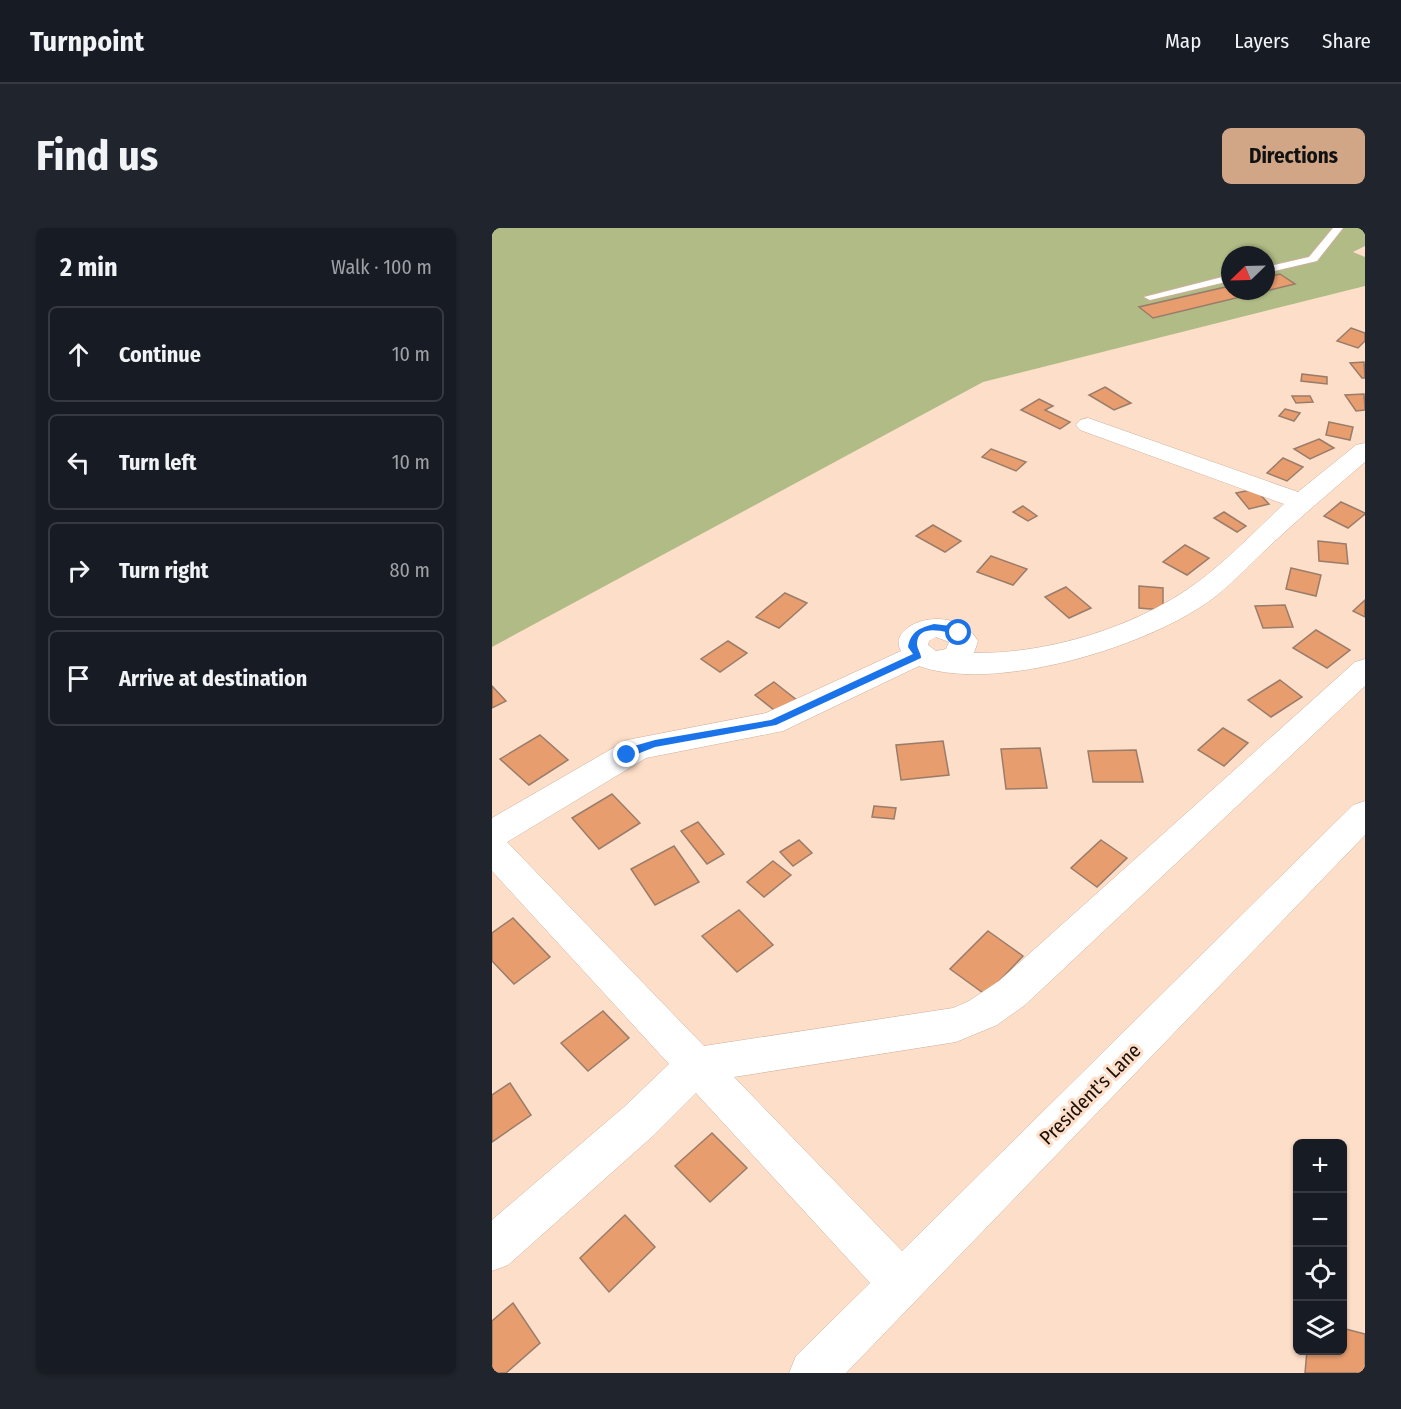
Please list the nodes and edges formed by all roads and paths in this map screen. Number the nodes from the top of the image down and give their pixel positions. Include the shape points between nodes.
1 (1338, 228) edge
2 (1275, 268) edge
3 (1221, 280) edge
4 (1150, 297) dead end
5 (1088, 425) dead end
6 (1365, 450) edge
7 (1302, 502) junction
8 (1042, 658) junction
9 (930, 659) junction
10 (1365, 669) edge
11 (1365, 814) edge
12 (494, 849) edge
13 (696, 1065) junction
14 (492, 1249) edge
15 (902, 1284) junction
16 (813, 1373) edge

1 - 2 lane via 1313,258
3 - 4 lane
5 - 7 street
6 - 7 street
7 - 8 street via 1206,590 1165,616 1134,630
8 - 9 street via 989,663
8 - 9 street via 934,627 914,638 913,647
9 - 12 street via 772,723 638,748
10 - 13 street via 1012,993 983,1013 956,1025
11 - 15 street, President's Lane
12 - 13 street
13 - 14 street via 639,1121
13 - 15 street
15 - 16 street, President's Lane

